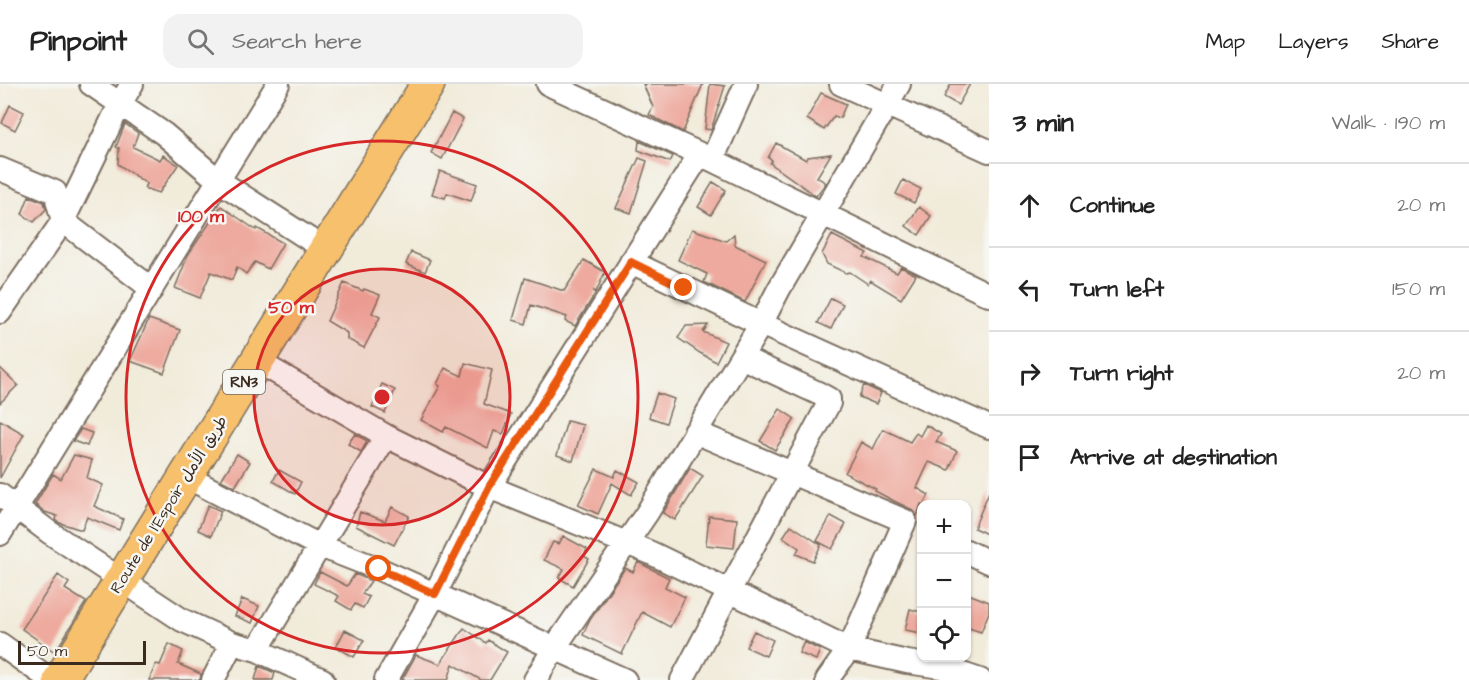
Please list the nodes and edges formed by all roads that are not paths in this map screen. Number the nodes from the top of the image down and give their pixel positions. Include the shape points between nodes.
1 (91, 84) edge
2 (132, 84) edge
3 (278, 84) edge
4 (428, 84) edge
5 (548, 84) edge
6 (746, 84) edge
7 (841, 84) edge
8 (899, 84) edge
9 (120, 104) junction
10 (886, 106) junction
11 (989, 151) edge
12 (706, 157) junction
13 (0, 169) edge
14 (219, 181) junction
15 (823, 214) junction
16 (63, 221) junction
17 (326, 250) junction
18 (631, 262) junction
19 (152, 289) junction
20 (989, 295) edge
21 (0, 312) edge
22 (761, 324) junction
23 (741, 357) junction
24 (257, 361) junction
25 (989, 427) edge
26 (695, 432) junction
27 (386, 436) junction
28 (790, 473) junction
29 (185, 476) junction
30 (489, 487) junction
31 (8, 501) edge
32 (913, 525) edge
33 (0, 534) edge
34 (626, 543) junction
35 (320, 546) junction
36 (971, 553) edge
37 (989, 562) edge
38 (121, 580) junction
39 (729, 590) junction
40 (435, 594) junction
41 (231, 643) junction
42 (0, 644) edge
43 (555, 647) junction
44 (849, 649) junction
45 (257, 650) junction
46 (51, 680) edge
47 (60, 680) edge
48 (213, 680) edge
49 (323, 680) edge
50 (386, 680) edge
51 (535, 680) edge
52 (625, 680) edge
53 (682, 680) edge
54 (827, 680) edge
55 (980, 680) edge

1 - 9 street
2 - 9 street
3 - 14 street
4 - 17 highway, Route de l’Espoir طريق الأمل / RN3
5 - 12 street
6 - 12 street
7 - 10 street
8 - 10 street
9 - 14 street via 164,134
9 - 16 street
10 - 11 street
10 - 15 street
12 - 15 street
12 - 18 street
13 - 16 street via 55,192
14 - 17 street
14 - 19 street
15 - 20 street
15 - 22 street
16 - 19 street
16 - 21 street
17 - 24 highway, Route de l’Espoir طريق الأمل / RN3
18 - 22 street
18 - 30 street
19 - 31 street
22 - 23 street
22 - 25 street
23 - 26 street
23 - 28 street via 828,399 824,415
24 - 27 street
24 - 29 highway, Route de l’Espoir طريق الأمل / RN3
26 - 28 street
26 - 34 street
27 - 30 street
27 - 35 street
28 - 32 street
28 - 39 street
29 - 35 street
29 - 38 highway, Route de l’Espoir طريق الأمل / RN3
30 - 34 street
30 - 40 street
31 - 33 street
31 - 38 street
32 - 44 street
34 - 39 street
34 - 43 street
35 - 40 street
35 - 45 street
36 - 37 street
38 - 41 street via 182,620
38 - 47 highway, Route de l’Espoir طريق الأمل / RN3
39 - 44 street
39 - 53 street
40 - 43 street
40 - 50 street
41 - 45 street
41 - 48 street
42 - 46 street
43 - 51 street
43 - 52 street
44 - 54 street
44 - 55 street via 941,667
45 - 49 street

